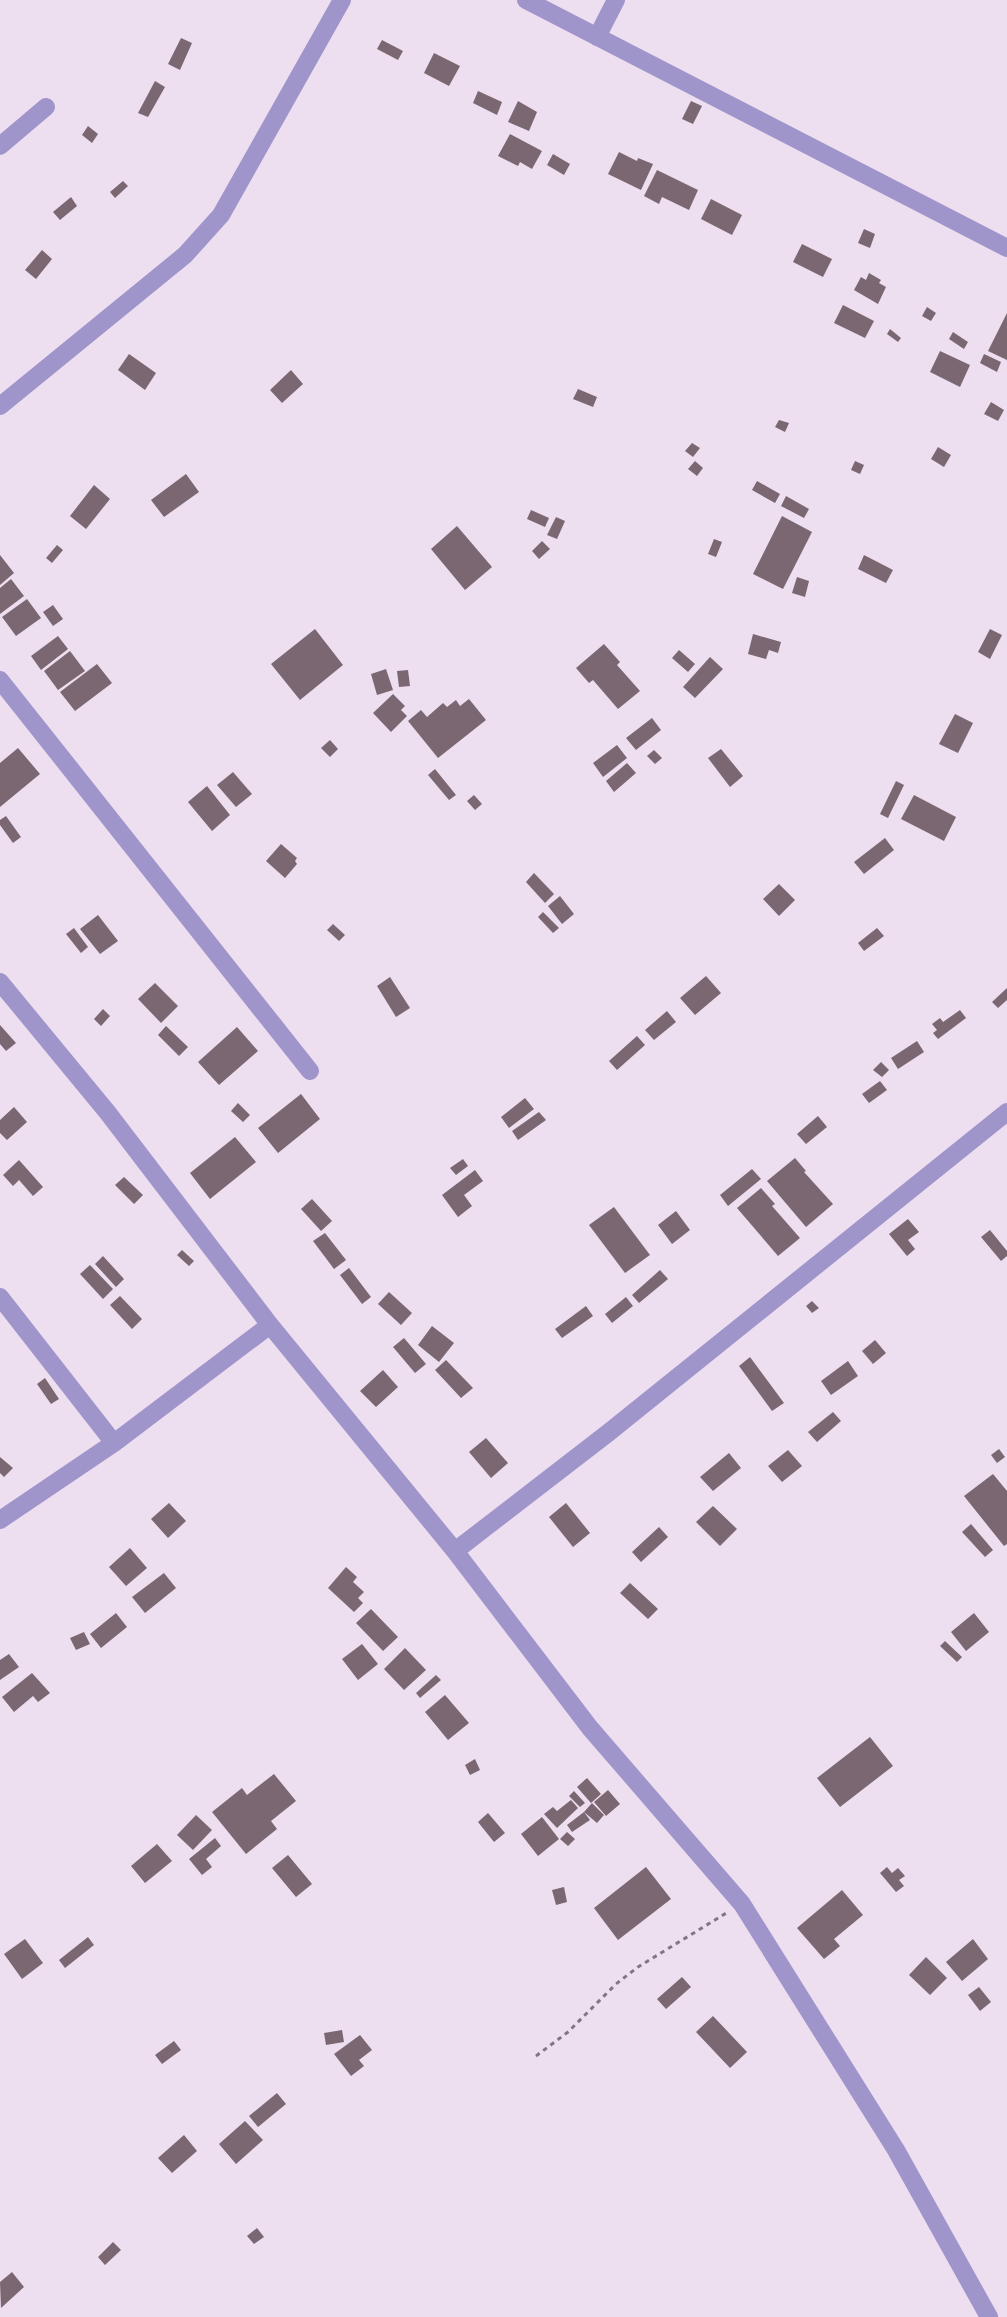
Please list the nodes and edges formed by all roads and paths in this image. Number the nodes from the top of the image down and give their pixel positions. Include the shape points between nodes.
1 (342, 0) edge
2 (525, 0) edge
3 (616, 0) edge
4 (597, 37) junction
5 (45, 107) dead end
6 (0, 146) edge
7 (1007, 248) edge
8 (0, 406) edge
9 (0, 680) edge
10 (0, 982) edge
11 (310, 1071) dead end
12 (1007, 1112) edge
13 (0, 1297) edge
14 (270, 1325) junction
15 (114, 1443) junction
16 (0, 1520) edge
17 (455, 1551) junction
18 (742, 1904) junction
19 (536, 2056) dead end
20 (989, 2317) edge

1 - 8 street via 221,215 184,255
2 - 4 street
3 - 4 street
4 - 7 street
5 - 6 street
9 - 11 street
10 - 14 street via 108,1113
12 - 17 street
13 - 15 street
14 - 15 street
14 - 17 street
15 - 16 street
17 - 18 street via 590,1728
18 - 19 path via 638,1967
18 - 20 street via 896,2150

